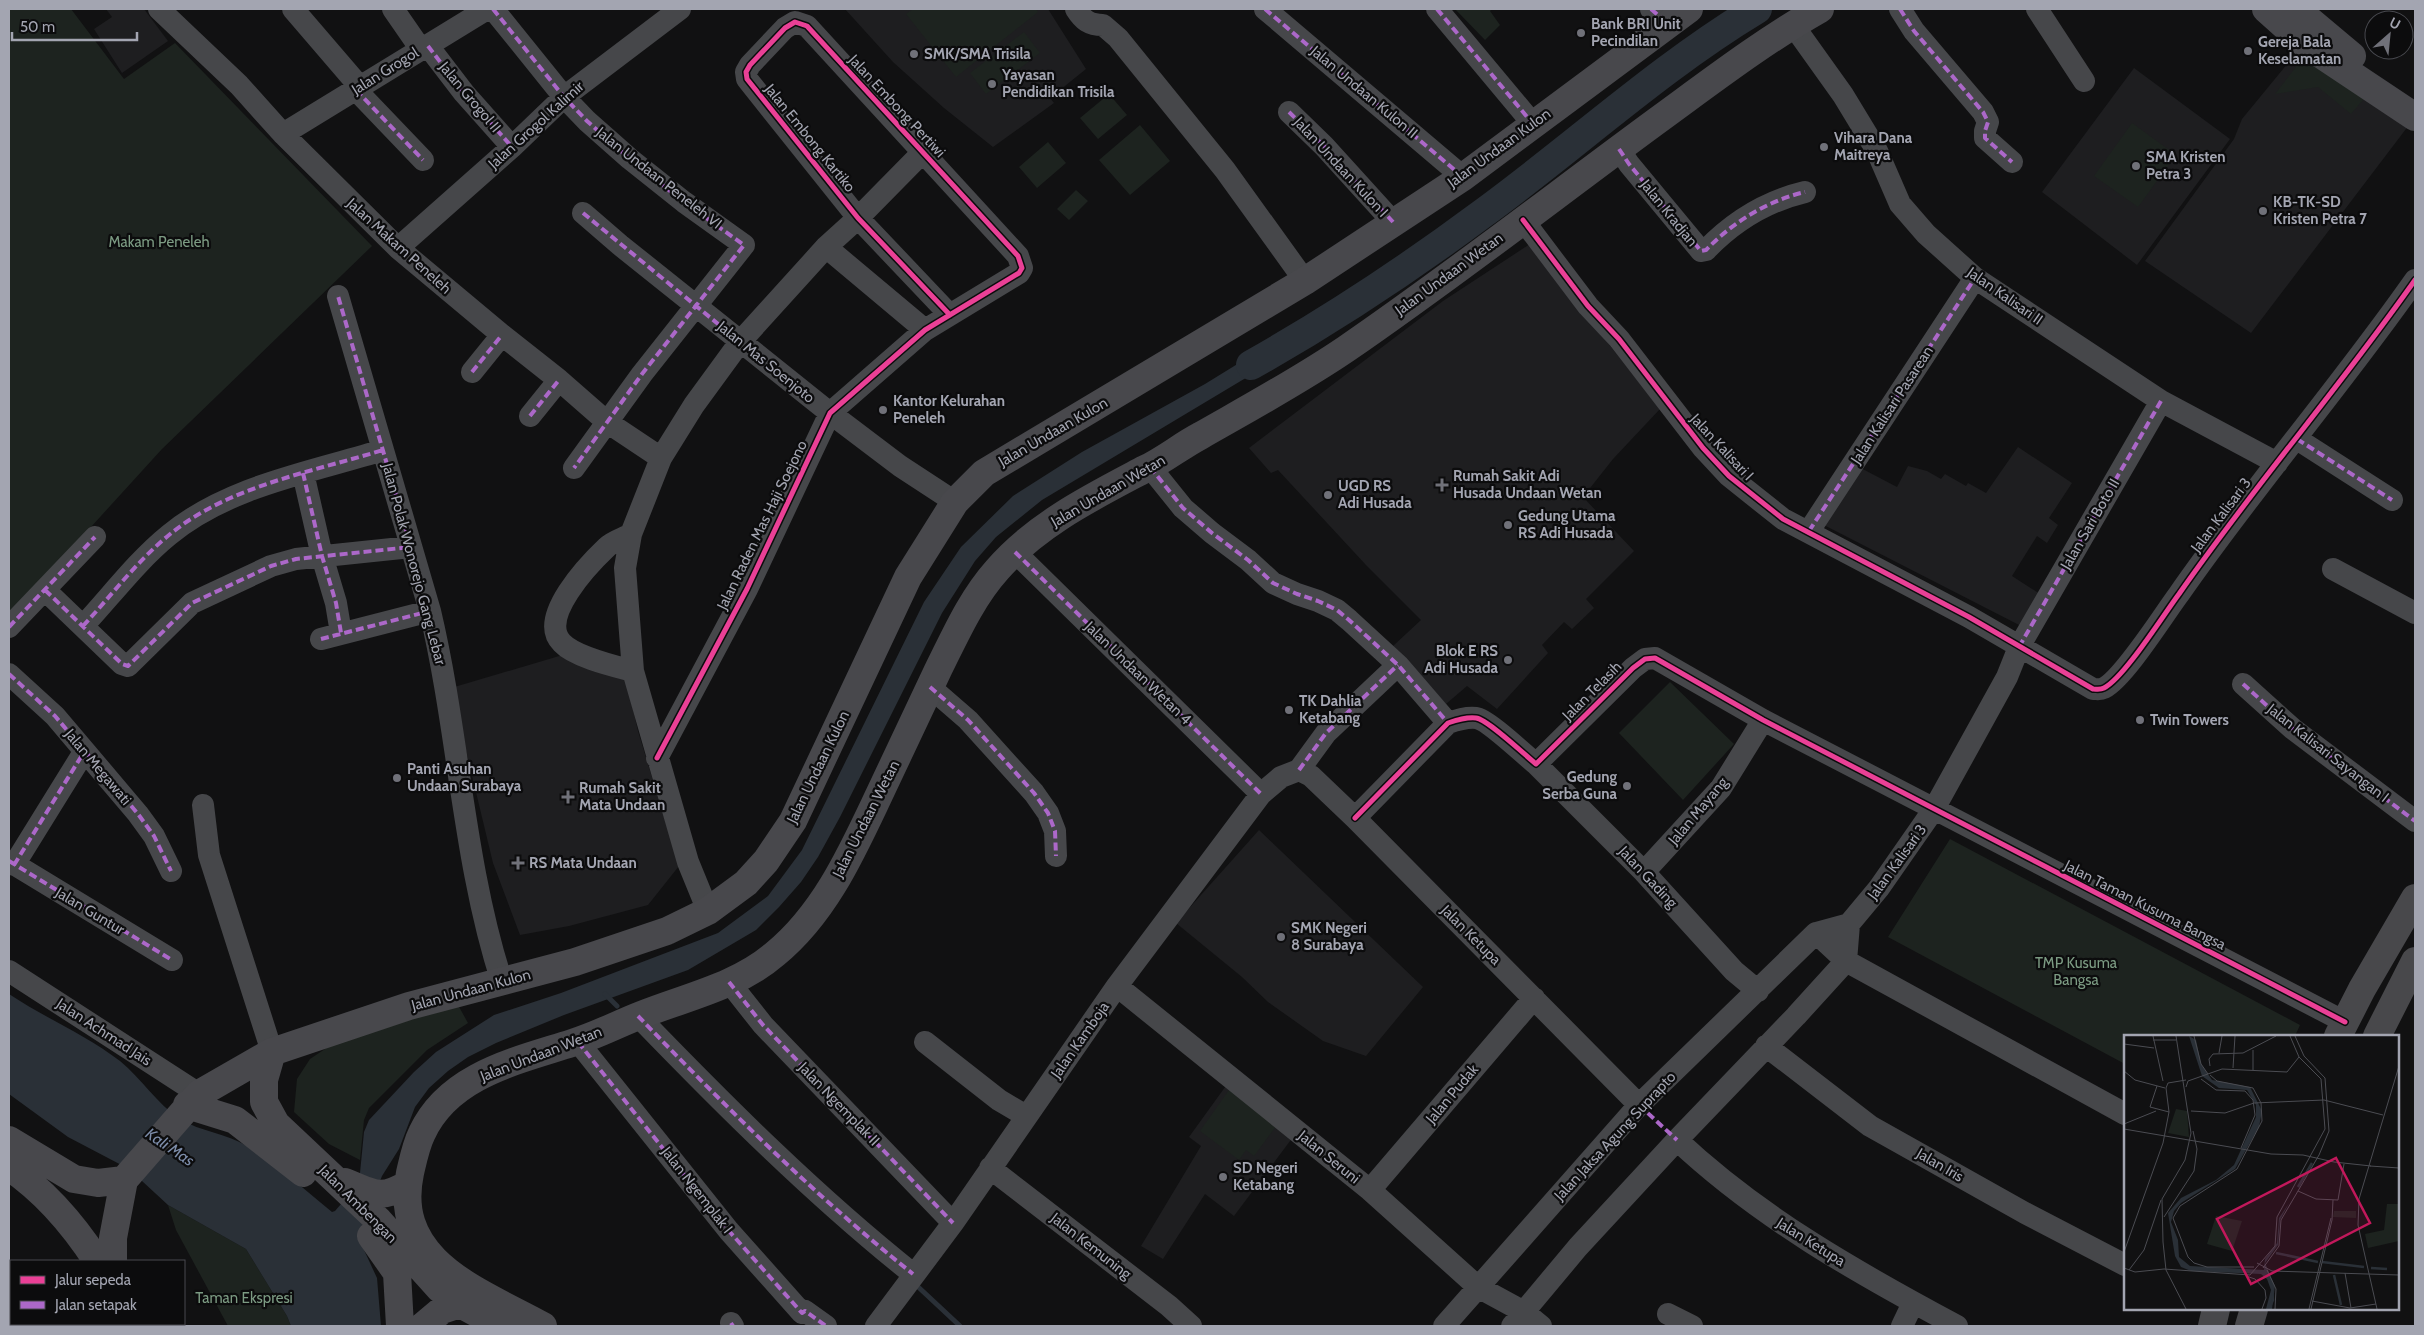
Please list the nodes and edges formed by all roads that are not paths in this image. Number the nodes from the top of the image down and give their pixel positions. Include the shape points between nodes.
1 (158, 9) edge
2 (293, 9) edge
3 (393, 9) edge
4 (487, 9) edge
5 (493, 9) edge
6 (680, 9) edge
7 (1076, 9) edge
8 (1265, 9) edge
9 (1437, 9) edge
10 (1820, 9) edge
11 (1900, 9) edge
12 (2037, 9) edge
13 (2266, 9) edge
14 (2296, 9) edge
15 (1669, 14) edge
16 (1793, 24) junction
17 (2311, 36) junction
18 (424, 47) junction
19 (746, 72) joint
20 (2084, 81) dead end
21 (358, 88) junction
22 (564, 97) junction
23 (2415, 99) edge
24 (1289, 112) dead end
25 (2415, 117) edge
26 (1533, 124) junction
27 (283, 134) junction
28 (512, 147) junction
29 (1619, 149) junction
30 (923, 152) junction
31 (422, 160) dead end
32 (2012, 162) dead end
33 (1463, 177) junction
34 (1805, 192) dead end
35 (584, 213) dead end
36 (858, 218) junction
37 (1523, 220) junction
38 (1393, 222) junction
39 (826, 247) junction
40 (398, 248) junction
41 (1022, 265) joint
42 (1975, 278) junction
43 (2415, 280) edge
44 (1305, 281) junction
45 (338, 296) dead end
46 (696, 304) junction
47 (950, 315) junction
48 (925, 330) junction
49 (502, 335) junction
50 (740, 342) junction
51 (2067, 353) dead end
52 (2114, 370) junction
53 (472, 372) dead end
54 (559, 380) junction
55 (2161, 401) junction
56 (830, 413) junction
57 (530, 416) dead end
58 (607, 422) junction
59 (2296, 439) junction
60 (383, 450) junction
61 (661, 458) junction
62 (2277, 463) junction
63 (1150, 467) junction
64 (574, 468) dead end
65 (303, 474) junction
66 (2392, 500) dead end
67 (955, 502) junction
68 (1809, 532) junction
69 (631, 534) junction
70 (95, 537) dead end
71 (411, 547) junction
72 (1015, 552) junction
73 (322, 556) junction
74 (2334, 569) dead end
75 (45, 590) junction
76 (430, 611) junction
77 (2415, 613) edge
78 (83, 626) junction
79 (9, 628) edge
80 (2019, 647) junction
81 (1398, 665) junction
82 (633, 671) junction
83 (9, 674) edge
84 (2242, 684) dead end
85 (930, 687) junction
86 (1763, 720) junction
87 (1448, 723) junction
88 (84, 752) junction
89 (658, 758) junction
90 (1536, 764) junction
91 (1300, 770) junction
92 (1261, 794) junction
93 (204, 805) dead end
94 (1934, 809) junction
95 (1355, 818) junction
96 (2415, 821) edge
97 (1056, 856) dead end
98 (11, 863) edge
99 (172, 871) dead end
100 (1644, 872) junction
101 (2415, 898) edge
102 (708, 911) junction
103 (1849, 924) junction
104 (1816, 934) junction
105 (172, 960) dead end
106 (1846, 960) junction
107 (2374, 967) junction
108 (9, 971) edge
109 (2410, 972) edge
110 (502, 982) junction
111 (729, 982) junction
112 (1117, 986) junction
113 (1758, 991) junction
114 (1534, 998) junction
115 (638, 1016) junction
116 (2342, 1029) edge
117 (2378, 1035) edge
118 (578, 1042) junction
119 (925, 1042) dead end
120 (1766, 1046) junction
121 (272, 1052) junction
122 (190, 1103) junction
123 (1639, 1105) junction
124 (2124, 1113) edge
125 (1026, 1116) junction
126 (9, 1140) edge
127 (1677, 1140) junction
128 (9, 1167) edge
129 (990, 1168) junction
130 (126, 1178) junction
131 (339, 1186) junction
132 (402, 1188) junction
133 (1370, 1190) junction
134 (953, 1223) junction
135 (374, 1227) junction
136 (96, 1260) edge
137 (112, 1260) edge
138 (2124, 1264) edge
139 (911, 1278) junction
140 (1478, 1286) junction
141 (1913, 1303) junction
142 (460, 1304) junction
143 (2216, 1310) edge
144 (2254, 1310) edge
145 (1668, 1314) dead end
146 (1526, 1322) edge
147 (400, 1326) edge
148 (423, 1326) edge
149 (501, 1326) edge
150 (543, 1326) edge
151 (826, 1326) edge
152 (876, 1326) edge
153 (1191, 1326) edge
154 (1444, 1326) edge
155 (1692, 1326) edge
156 (1902, 1326) edge
157 (1957, 1326) edge
158 (2212, 1326) edge
159 (2249, 1326) edge

1 - 27 street, Jalan Makam Peneleh via 239,85
2 - 21 street
3 - 18 street, Jalan Grogol II
4 - 18 street, Jalan Grogol
5 - 22 street
6 - 22 street, Jalan Grogol Kalimir
7 - 44 street via 1087,22 1103,25 1118,38 1225,170
8 - 33 street, Jalan Undaan Kulon II
9 - 26 street
10 - 16 main road, Jalan Undaan Wetan
11 - 32 street via 1914,31 1983,112 1988,122 1985,138
12 - 20 street
13 - 17 main road
14 - 17 main road
15 - 26 main road, Jalan Undaan Kulon
16 - 29 main road, Jalan Undaan Wetan
16 - 42 street, Jalan Kalisari II via 1843,95 1877,151 1900,204 1926,234
17 - 23 main road via 2354,58
17 - 25 main road
18 - 21 street, Jalan Grogol
18 - 28 street, Jalan Grogol II
19 - 30 street, Jalan Embong Pertiwi via 785,28 795,22 806,26
19 - 36 street, Jalan Embong Kartiko via 747,79
21 - 27 street, Jalan Grogol
21 - 31 street
22 - 28 street, Jalan Grogol Kalimir
22 - 46 street, Jalan Undaan Peneleh VI via 630,159 744,245
24 - 38 street, Jalan Undaan Kulon I
26 - 33 main road, Jalan Undaan Kulon
27 - 40 street, Jalan Makam Peneleh
28 - 40 street, Jalan Grogol Kalimir
29 - 34 street, Jalan Kradjan via 1701,251 1763,206
29 - 37 main road, Jalan Undaan Wetan
30 - 36 street
30 - 41 street, Jalan Embong Pertiwi via 1018,256
33 - 38 main road, Jalan Undaan Kulon
35 - 46 street, Jalan Mas Soenjoto
36 - 39 street
36 - 47 street, Jalan Embong Kartiko
37 - 63 main road, Jalan Undaan Wetan via 1343,351
37 - 68 street, Jalan Kalisari I via 1583,300 1620,339 1719,467 1783,519
38 - 44 main road, Jalan Undaan Kulon
39 - 48 street
39 - 50 street
40 - 49 street, Jalan Makam Peneleh
41 - 47 street, Jalan Raden Mas Haji Soejono via 1019,273
42 - 52 street, Jalan Kalisari II
42 - 68 street, Jalan Kalisari Pasarean
43 - 59 street, Jalan Kalisari 3 via 2370,345
44 - 67 main road, Jalan Undaan Kulon via 991,468
45 - 60 street, Jalan Polak Wonorejo Gang Lebar
46 - 50 street, Jalan Mas Soenjoto
46 - 58 street
47 - 48 street, Jalan Raden Mas Haji Soejono
48 - 56 street, Jalan Raden Mas Haji Soejono
49 - 53 street
49 - 54 street, Jalan Makam Peneleh
50 - 56 street, Jalan Mas Soenjoto
50 - 61 street via 694,405
51 - 52 street via 2106,381
52 - 55 street, Jalan Kalisari II
54 - 57 street
54 - 58 street, Jalan Makam Peneleh
55 - 62 street, Jalan Kalisari II
55 - 80 street, Jalan Sari Boto II
56 - 67 street, Jalan Mas Soenjoto via 900,466
56 - 89 street, Jalan Raden Mas Haji Soejono via 747,589
58 - 61 street, Jalan Makam Peneleh
58 - 64 street
59 - 62 street, Jalan Kalisari 3
59 - 66 street
60 - 65 street
60 - 71 street, Jalan Polak Wonorejo Gang Lebar
61 - 69 street
62 - 80 street, Jalan Kalisari 3 via 2135,655 2108,685 2099,690 2093,689
63 - 72 main road, Jalan Undaan Wetan via 1087,499
63 - 81 street via 1183,508 1273,583 1338,610
65 - 73 street
65 - 78 street via 234,497 169,534
67 - 102 main road, Jalan Undaan Kulon via 908,577 793,820 766,861 746,883
68 - 80 street, Jalan Kalisari I
69 - 82 street via 625,568
69 - 82 street via 608,546 575,583 555,616 554,625 562,644 580,654
70 - 75 street
71 - 73 street
71 - 76 street, Jalan Polak Wonorejo Gang Lebar
72 - 85 main road, Jalan Undaan Wetan via 996,571 970,607
72 - 92 street, Jalan Undaan Wetan 4
73 - 76 street via 336,603 331,636
73 - 78 street via 296,558 278,564 202,597 128,666
74 - 77 street
75 - 78 street
75 - 79 street
76 - 110 street, Jalan Polak Wonorejo Gang Lebar via 441,658 467,830
80 - 94 street, Jalan Kalisari 3
81 - 87 street
81 - 91 street via 1326,733
82 - 89 street
83 - 88 street, Jalan Megawati via 55,716
84 - 96 street, Jalan Kalisari Sayangan I via 2293,729
85 - 97 street via 968,720 1034,793 1048,813 1055,831
85 - 111 main road, Jalan Undaan Wetan via 855,846 826,897 785,946 752,971
86 - 90 street, Jalan Telasih via 1655,658 1633,668
86 - 94 street, Jalan Telasih
86 - 100 street, Jalan Mayang via 1722,788
87 - 90 street via 1477,718
87 - 95 street
88 - 98 street
88 - 99 street, Jalan Megawati via 154,836
89 - 102 street via 688,862
90 - 100 street, Jalan Gading
91 - 92 street, Jalan Kamboja via 1281,777
91 - 95 street, Jalan Ketupa via 1311,776
92 - 112 street, Jalan Kamboja
93 - 121 street via 209,855
94 - 103 street, Jalan Kalisari 3 via 1879,888
94 - 116 street, Jalan Taman Kusuma Bangsa
95 - 114 street, Jalan Ketupa
98 - 105 street, Jalan Guntur
100 - 113 street, Jalan Gading via 1734,971
101 - 107 highway
102 - 110 main road, Jalan Undaan Kulon via 667,931
103 - 104 street
103 - 106 street
104 - 106 street
104 - 113 street, Jalan Jaksa Agung Suprapto
106 - 120 street
106 - 124 street
107 - 109 highway
107 - 116 highway
108 - 122 street, Jalan Achmad Jais
109 - 117 highway
110 - 121 main road, Jalan Undaan Kulon via 410,1006
111 - 115 main road, Jalan Undaan Wetan
111 - 134 street, Jalan Ngemplak II via 763,1025
112 - 125 street, Jalan Kamboja
112 - 133 street, Jalan Seruni
113 - 123 street, Jalan Jaksa Agung Suprapto
114 - 123 street, Jalan Ketupa
114 - 133 street, Jalan Pudak
115 - 118 main road, Jalan Undaan Wetan
115 - 139 street via 710,1090
118 - 132 main road, Jalan Undaan Wetan via 508,1064 462,1085 447,1098 422,1131
118 - 151 street, Jalan Ngemplak I via 728,1231 802,1313
119 - 125 street via 999,1100
120 - 127 street
120 - 138 street, Jalan Iris via 1870,1126 2033,1218
121 - 122 main road, Jalan Undaan Kulon
121 - 131 main road, Jalan Ambengan via 263,1092 270,1114 287,1136
122 - 130 main road, Jalan Undaan Kulon
122 - 131 main road via 235,1120
123 - 140 street, Jalan Jaksa Agung Suprapto
125 - 129 street, Jalan Kamboja
126 - 130 main road via 74,1179 98,1183
127 - 141 street, Jalan Ketupa via 1770,1217
127 - 146 street via 1578,1247
128 - 136 main road via 63,1214
129 - 134 street, Jalan Kamboja
129 - 153 street, Jalan Kemuning
130 - 137 main road via 113,1238
131 - 132 main road via 378,1195
131 - 135 main road, Jalan Ambengan
132 - 150 main road, Jalan Ambengan via 416,1239 423,1249 460,1280
133 - 140 street, Jalan Seruni
134 - 139 street, Jalan Kamboja
135 - 142 main road, Jalan Ambengan
135 - 147 main road via 397,1273
139 - 152 street, Jalan Kamboja
140 - 146 street, Jalan Seruni
140 - 154 street, Jalan Jaksa Agung Suprapto
141 - 156 street
141 - 157 street, Jalan Ketupa
142 - 148 main road via 442,1310
142 - 149 main road, Jalan Ambengan
143 - 158 highway
144 - 159 highway
145 - 155 street

